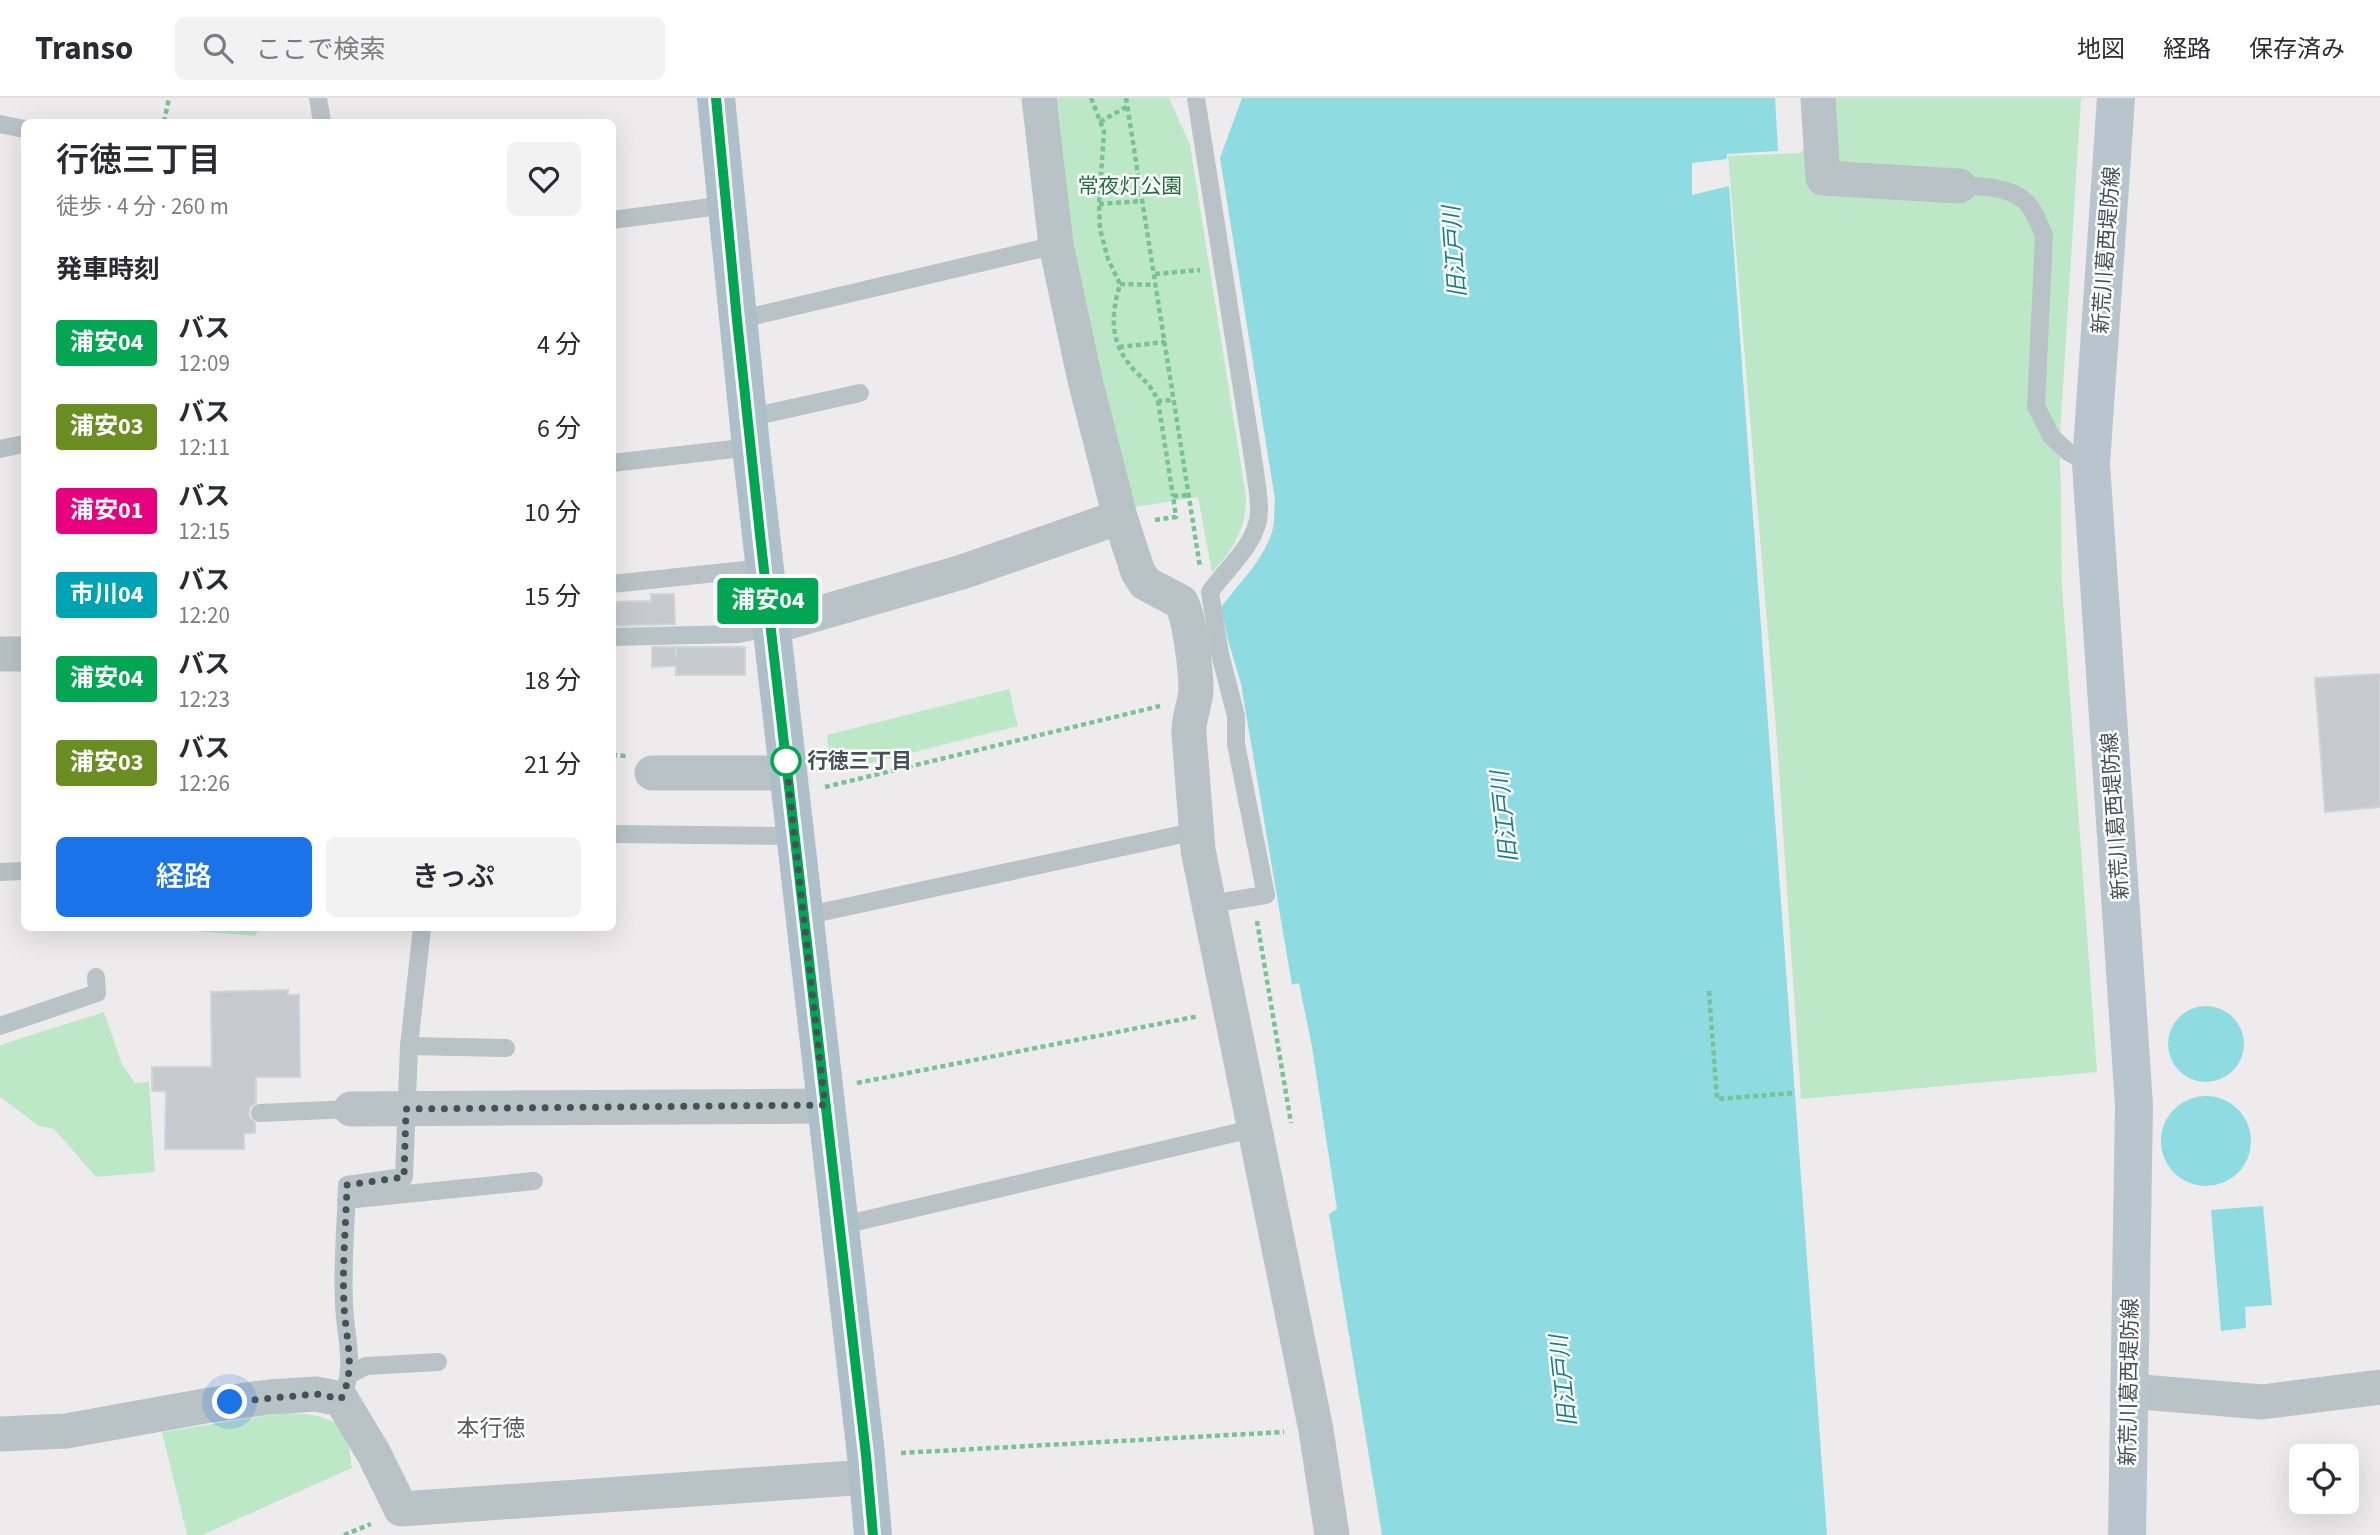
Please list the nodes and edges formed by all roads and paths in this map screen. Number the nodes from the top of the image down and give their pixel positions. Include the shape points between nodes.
1 (169, 98) edge
2 (318, 98) edge
3 (716, 98) edge
4 (1039, 98) edge
5 (1091, 98) edge
6 (1126, 98) edge
7 (1196, 98) edge
8 (1818, 98) edge
9 (2116, 98) edge
10 (1128, 106) junction
11 (165, 119) edge
12 (322, 119) edge
13 (1100, 122) junction
14 (0, 124) edge
15 (21, 128) edge
16 (1959, 186) joint
17 (1143, 201) junction
18 (1099, 204) junction
19 (726, 205) junction
20 (616, 219) edge
21 (1056, 245) junction
22 (1222, 267) junction
23 (1155, 274) junction
24 (1120, 285) junction
25 (1157, 285) junction
26 (737, 320) junction
27 (1165, 342) junction
28 (1119, 347) junction
29 (860, 393) dead end
30 (1173, 400) junction
31 (1158, 401) junction
32 (749, 432) junction
33 (21, 445) edge
34 (0, 449) edge
35 (616, 462) edge
36 (2091, 464) junction
37 (1188, 495) junction
38 (1173, 496) junction
39 (1174, 509) dead end
40 (1120, 517) junction
41 (1200, 567) dead end
42 (764, 568) junction
43 (616, 584) edge
44 (771, 627) junction
45 (616, 637) edge
46 (0, 654) edge
47 (21, 654) edge
48 (1194, 700) junction
49 (652, 773) dead end
50 (788, 785) junction
51 (1197, 831) junction
52 (616, 834) edge
53 (795, 836) junction
54 (21, 871) edge
55 (0, 872) edge
56 (1254, 897) junction
57 (1209, 904) junction
58 (804, 916) junction
59 (422, 931) edge
60 (96, 977) dead end
61 (1709, 991) dead end
62 (1231, 1010) junction
63 (0, 1026) edge
64 (409, 1046) junction
65 (506, 1048) dead end
66 (1794, 1093) dead end
67 (824, 1098) junction
68 (351, 1109) joint
69 (406, 1109) junction
70 (260, 1113) dead end
71 (1291, 1127) dead end
72 (1256, 1128) junction
73 (534, 1181) dead end
74 (346, 1200) junction
75 (839, 1226) junction
76 (438, 1362) dead end
77 (346, 1386) junction
78 (2380, 1387) edge
79 (2129, 1391) junction
80 (1316, 1430) junction
81 (0, 1434) edge
82 (867, 1466) junction
83 (379, 1520) dead end
84 (344, 1535) edge
85 (873, 1535) edge
86 (1332, 1535) edge
87 (2127, 1535) edge

1 - 11 path
2 - 12 lane
3 - 19 main road
4 - 21 street
5 - 13 path
6 - 10 path
7 - 22 lane
8 - 16 street via 1824,178
9 - 36 main road, 新荒川葛西堤防線
10 - 13 path
10 - 17 path
13 - 18 path via 1104,131
14 - 15 lane
16 - 36 lane via 1992,187 2012,194 2025,201 2035,215 2044,235 2036,407 2050,436
17 - 18 path
17 - 23 path
18 - 24 path via 1104,248
19 - 20 lane
19 - 26 main road
21 - 26 lane
21 - 40 street
22 - 23 path
22 - 56 lane via 1259,508 1256,530 1210,593 1266,895
23 - 25 path
24 - 25 path
24 - 28 path via 1113,318
25 - 27 path
26 - 32 main road
27 - 28 path
27 - 30 path
28 - 31 path
29 - 32 lane
30 - 31 path
30 - 37 path
31 - 38 path
32 - 35 lane
32 - 42 main road
33 - 34 lane
36 - 79 main road, 新荒川葛西堤防線 via 2134,1105
37 - 38 path
37 - 41 path
38 - 39 path
40 - 44 street via 962,572
40 - 48 street via 1141,578 1175,597 1185,609
42 - 43 lane
42 - 44 main road
44 - 45 lane via 739,634
44 - 50 main road
46 - 47 street
48 - 50 path
48 - 51 street via 1189,734
49 - 50 street
50 - 53 main road
51 - 57 street
51 - 58 lane
52 - 53 lane
53 - 58 main road
54 - 55 lane
56 - 57 lane
56 - 71 path
57 - 62 street
58 - 67 main road
59 - 64 lane
60 - 63 lane via 97,993
61 - 66 path via 1717,1099
62 - 67 path
62 - 72 street
64 - 65 lane
64 - 69 lane
67 - 69 street
67 - 75 main road
68 - 69 street
68 - 70 lane
69 - 74 lane via 404,1177 347,1185
72 - 75 lane
72 - 80 street
73 - 74 lane
74 - 77 lane
75 - 82 main road
76 - 77 lane via 366,1366
77 - 81 street via 66,1431
77 - 82 street via 401,1508
78 - 79 street via 2262,1402
79 - 87 main road, 新荒川葛西堤防線
80 - 82 path
80 - 86 street
82 - 85 main road
83 - 84 path

